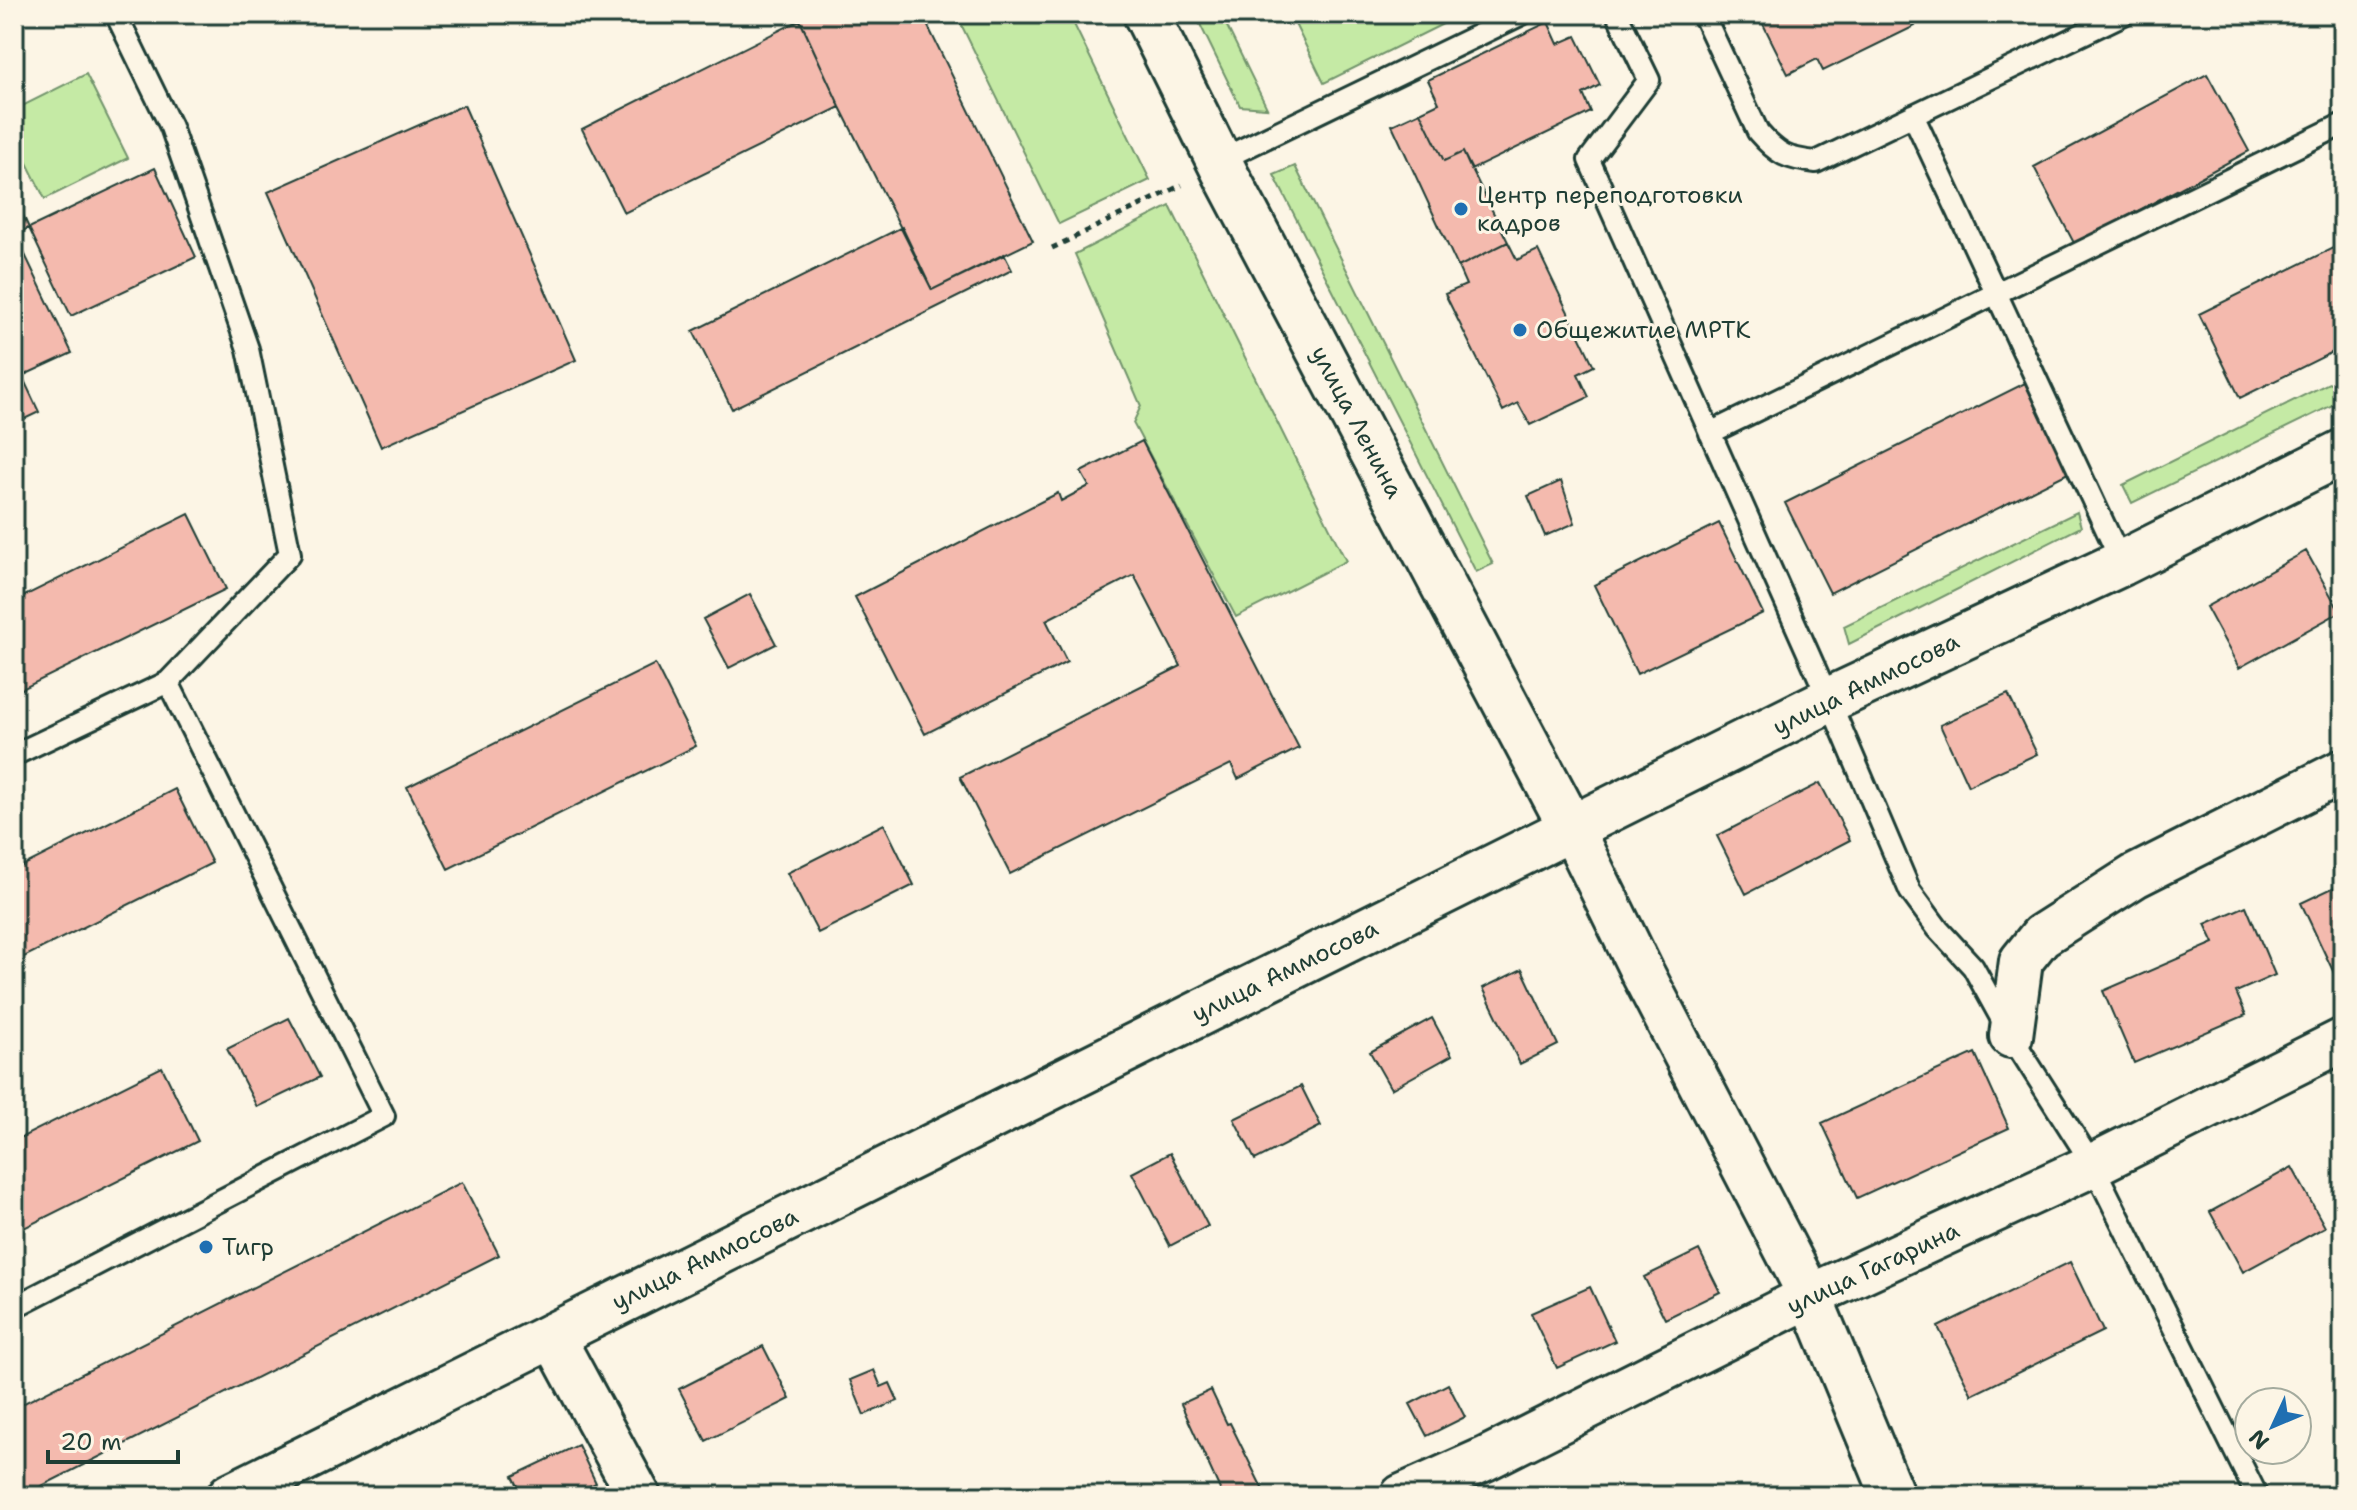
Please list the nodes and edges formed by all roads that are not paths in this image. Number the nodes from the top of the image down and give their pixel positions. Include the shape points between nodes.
1 (116, 14) edge
2 (1146, 14) edge
3 (1522, 14) edge
4 (1617, 14) edge
5 (1703, 14) edge
6 (2124, 14) edge
7 (1913, 115) junction
8 (2343, 124) edge
9 (1201, 172) junction
10 (1995, 293) junction
11 (1710, 433) junction
12 (2343, 452) edge
13 (2122, 563) junction
14 (168, 682) junction
15 (1829, 700) junction
16 (14, 755) edge
17 (2343, 771) edge
18 (1572, 829) junction
19 (2011, 1036) junction
20 (2343, 1040) edge
21 (2093, 1165) junction
22 (1810, 1296) junction
23 (14, 1307) edge
24 (552, 1335) junction
25 (230, 1496) edge
26 (639, 1496) edge
27 (1402, 1496) edge
28 (1893, 1496) edge
29 (2257, 1496) edge

1 - 14 lane via 171,127 248,349 290,554
2 - 9 main road, улица Ленина
3 - 9 lane
4 - 11 lane via 1649,80 1589,160
5 - 7 lane via 1758,132 1791,160 1816,162
6 - 7 lane
7 - 10 lane
8 - 10 lane
9 - 18 main road, улица Ленина
10 - 11 lane
10 - 13 lane
11 - 15 lane
12 - 13 main road, улица Аммосова
13 - 15 main road, улица Аммосова
14 - 16 lane
14 - 23 lane via 384,1116
15 - 18 main road, улица Аммосова
15 - 19 lane via 1910,891 1973,967
17 - 19 street via 2135,876 2041,936 2021,961
18 - 22 street
18 - 24 main road, улица Аммосова
19 - 21 lane
20 - 21 street, улица Гагарина
21 - 22 street, улица Гагарина
21 - 29 lane
22 - 27 street, улица Гагарина
22 - 28 street
24 - 25 main road, улица Аммосова
24 - 26 street

